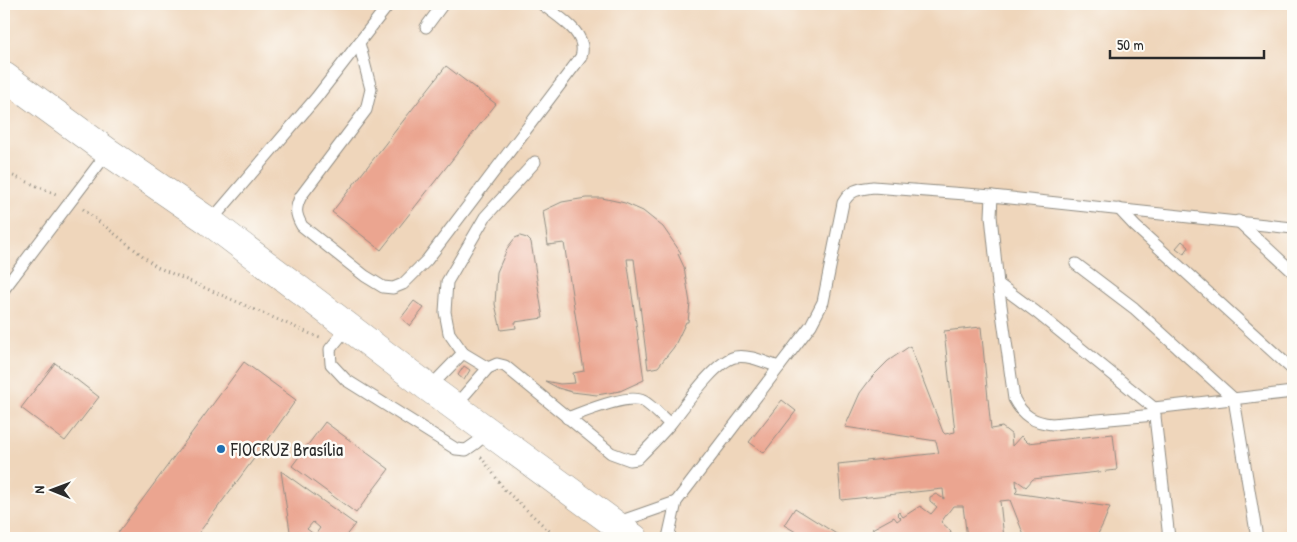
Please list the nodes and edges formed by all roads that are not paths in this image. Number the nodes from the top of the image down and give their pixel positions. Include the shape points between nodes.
1 (389, 4) edge
2 (443, 4) edge
3 (542, 4) edge
4 (426, 28) dead end
5 (359, 43) junction
6 (4, 76) edge
7 (108, 152) junction
8 (535, 162) dead end
9 (992, 196) junction
10 (1120, 209) junction
11 (1238, 221) junction
12 (210, 222) junction
13 (1293, 228) edge
14 (1076, 264) dead end
15 (1293, 272) edge
16 (998, 284) junction
17 (4, 289) edge
18 (336, 333) junction
19 (463, 353) junction
20 (779, 367) junction
21 (488, 368) junction
22 (1293, 370) edge
23 (429, 388) junction
24 (1293, 392) edge
25 (1234, 399) junction
26 (454, 407) junction
27 (1154, 412) junction
28 (568, 418) junction
29 (670, 424) junction
30 (484, 443) junction
31 (676, 502) junction
32 (624, 531) edge
33 (668, 538) edge
34 (1169, 538) edge
35 (1257, 538) edge

1 - 5 lane
2 - 4 lane
3 - 5 lane via 580,36 583,44 580,56 427,260 403,284 393,288 383,288 365,276 314,237 296,218 295,208 301,196 368,105 371,89
5 - 12 lane
6 - 7 street
7 - 12 street
7 - 17 lane
8 - 19 lane via 485,217 447,282 445,312 449,334
9 - 10 lane
9 - 16 lane
9 - 20 lane via 873,187 847,195 823,302 811,325
10 - 11 lane
10 - 22 lane
11 - 13 lane
11 - 15 lane
12 - 18 street
14 - 25 lane via 1134,308
16 - 27 lane
16 - 27 lane via 1014,399 1020,410 1040,422 1052,424
18 - 23 street
18 - 30 lane via 330,349 332,364 346,380 456,449 466,450 476,443
19 - 21 lane
19 - 23 lane
20 - 29 lane via 754,358 734,357 712,372
20 - 31 lane
21 - 26 lane
21 - 28 lane via 497,364 505,366
23 - 26 street
24 - 25 lane
25 - 27 lane
25 - 35 lane
26 - 30 street
27 - 34 lane
28 - 29 lane via 632,399 643,401
28 - 29 lane via 611,453 630,460 637,459
30 - 32 street
31 - 32 lane
31 - 33 lane

